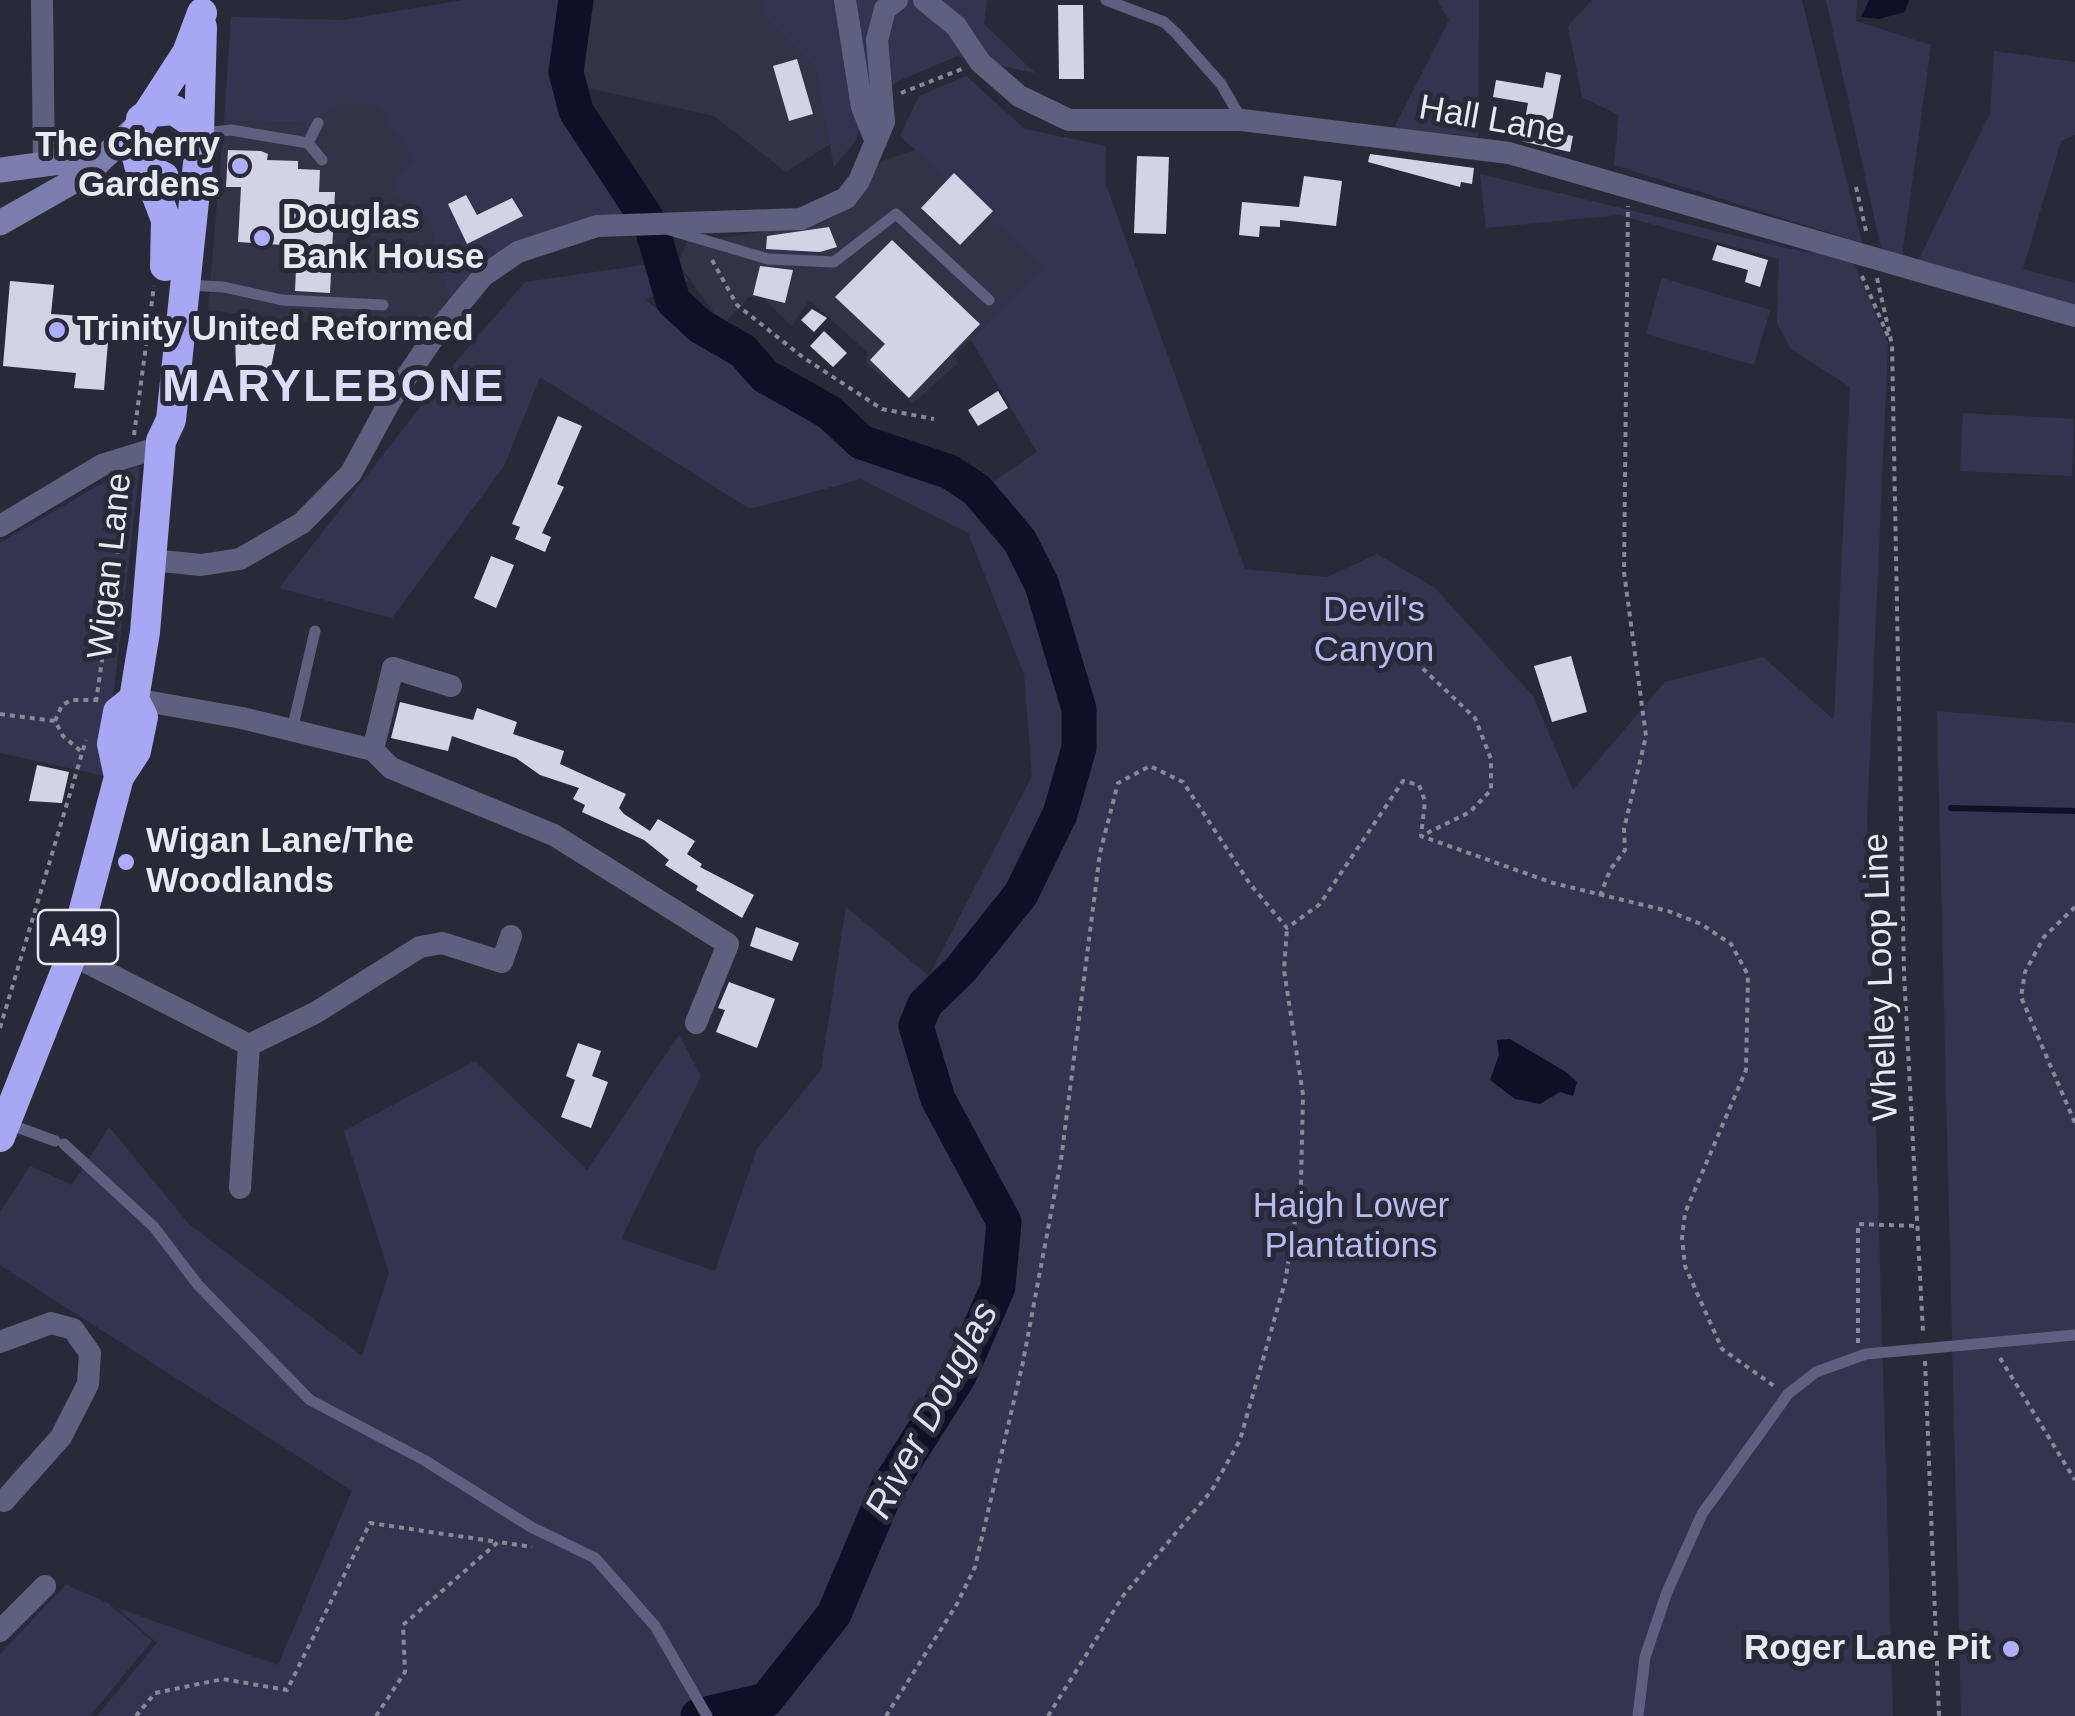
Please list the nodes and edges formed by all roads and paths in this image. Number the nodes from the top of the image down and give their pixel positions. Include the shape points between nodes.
1 (42, 0) edge
2 (845, 0) edge
3 (897, 0) edge
4 (924, 0) edge
5 (1103, 1) edge
6 (203, 7) edge
7 (980, 62) junction
8 (884, 100) junction
9 (1242, 120) junction
10 (318, 123) dead end
11 (138, 124) junction
12 (876, 142) junction
13 (308, 143) junction
14 (198, 145) junction
15 (322, 160) dead end
16 (96, 165) junction
17 (36, 166) junction
18 (0, 170) edge
19 (147, 172) junction
20 (1856, 186) dead end
21 (1628, 187) junction
22 (35, 204) junction
23 (0, 223) edge
24 (648, 225) junction
25 (167, 238) junction
26 (702, 242) junction
27 (1857, 247) junction
28 (1884, 269) junction
29 (183, 285) junction
30 (989, 300) dead end
31 (382, 305) dead end
32 (2075, 316) edge
33 (1892, 345) junction
34 (934, 419) dead end
35 (151, 447) junction
36 (0, 526) edge
37 (152, 560) junction
38 (315, 631) dead end
39 (1400, 648) dead end
40 (451, 686) dead end
41 (96, 700) junction
42 (134, 700) junction
43 (0, 714) edge
44 (91, 718) dead end
45 (55, 721) junction
46 (292, 730) junction
47 (87, 736) dead end
48 (373, 750) junction
49 (84, 753) junction
50 (1421, 836) junction
51 (1600, 896) junction
52 (2075, 907) edge
53 (1286, 928) junction
54 (511, 936) dead end
55 (72, 955) junction
56 (696, 1023) dead end
57 (0, 1028) edge
58 (250, 1045) junction
59 (2075, 1123) edge
60 (3, 1130) edge
61 (240, 1188) dead end
62 (1918, 1226) junction
63 (1858, 1328) dead end
64 (2075, 1334) edge
65 (1923, 1335) dead end
66 (0, 1342) edge
67 (1992, 1345) junction
68 (1924, 1352) dead end
69 (1788, 1394) junction
70 (2075, 1480) edge
71 (4, 1502) dead end
72 (498, 1542) junction
73 (526, 1546) dead end
74 (45, 1586) dead end
75 (0, 1631) edge
76 (136, 1716) edge
77 (376, 1716) edge
78 (706, 1716) edge
79 (886, 1716) edge
80 (1048, 1716) edge
81 (1638, 1716) edge
82 (1939, 1716) edge

1 - 17 street
2 - 12 street via 862,107
3 - 8 street via 884,10 877,40
4 - 7 street, Hall Lane via 956,26
5 - 9 lane via 1164,22 1221,84
6 - 11 highway, Wigan Lane / A49 via 186,53
6 - 14 highway, Wigan Lane / A49
7 - 8 path
7 - 9 street, Hall Lane via 1019,96 1069,120
8 - 12 street
9 - 21 street, Hall Lane via 1509,152
10 - 13 lane
11 - 14 highway via 151,112 174,110 185,115
11 - 16 main road
11 - 19 highway, A49 via 131,148
12 - 24 street via 846,198 821,212 770,223
13 - 14 lane via 231,130
13 - 15 lane
14 - 19 highway via 191,167 171,178
14 - 29 highway, Wigan Lane / A49
16 - 17 main road
16 - 19 main road
16 - 22 main road
17 - 18 main road
17 - 22 street
19 - 25 highway, Wigan Lane / A49 via 164,209
20 - 27 path
21 - 27 street, Hall Lane
21 - 51 path via 1624,572 1646,736 1625,850
22 - 23 main road
24 - 26 lane
24 - 37 street via 598,226 560,236 518,252 483,276 390,401 351,473 283,538 221,563
25 - 35 highway, Wigan Lane / A49
25 - 35 path via 158,252
26 - 30 lane via 768,258 834,262 896,214
26 - 34 path via 737,305 804,358 882,409
27 - 28 street, Hall Lane
27 - 33 path
28 - 32 street, Hall Lane
28 - 33 path, Whelley Loop Line
29 - 31 lane via 282,300
29 - 35 highway, Wigan Lane / A49 via 171,420
33 - 62 path, Whelley Loop Line via 1904,974
35 - 36 street via 102,465
35 - 37 highway, Wigan Lane / A49
35 - 41 path
37 - 42 highway, Wigan Lane / A49
38 - 46 lane
39 - 50 path via 1476,718 1491,759 1491,790 1470,812
40 - 48 street via 392,668
41 - 44 path
41 - 45 path via 72,700
42 - 46 street
42 - 55 highway, Wigan Lane / A49 via 118,712 112,744 119,777
43 - 45 path
45 - 49 path
46 - 48 street
47 - 49 path
48 - 56 street via 391,768 554,835 728,944
49 - 57 path
50 - 51 path
50 - 53 path via 1425,801 1419,785 1403,781 1320,904
51 - 69 path via 1701,924 1731,944 1748,975 1746,1070 1685,1213 1682,1238 1685,1266 1722,1350
52 - 59 path via 2044,937 2021,997
53 - 79 path via 1182,782 1150,766 1118,783 1100,852 1061,1160 989,1515 957,1604
53 - 80 path via 1284,970 1303,1095 1301,1184 1284,1282 1240,1440 1212,1490 1123,1596
54 - 58 street via 502,962 442,943 420,947
55 - 58 street
55 - 60 highway, Wigan Lane / A49
58 - 61 street
60 - 78 lane via 59,1143 154,1227 198,1285 310,1400 595,1558 655,1626
62 - 63 path via 1858,1224
62 - 65 path, Whelley Loop Line
64 - 67 lane
66 - 71 street via 51,1323 74,1329 90,1352 88,1384 61,1437
67 - 69 lane via 1866,1354 1816,1372
67 - 70 path
68 - 82 path
69 - 81 lane via 1702,1514 1645,1657
72 - 73 path
72 - 76 path via 370,1523 287,1690 223,1679 155,1693
72 - 77 path via 403,1624 405,1672
74 - 75 street

